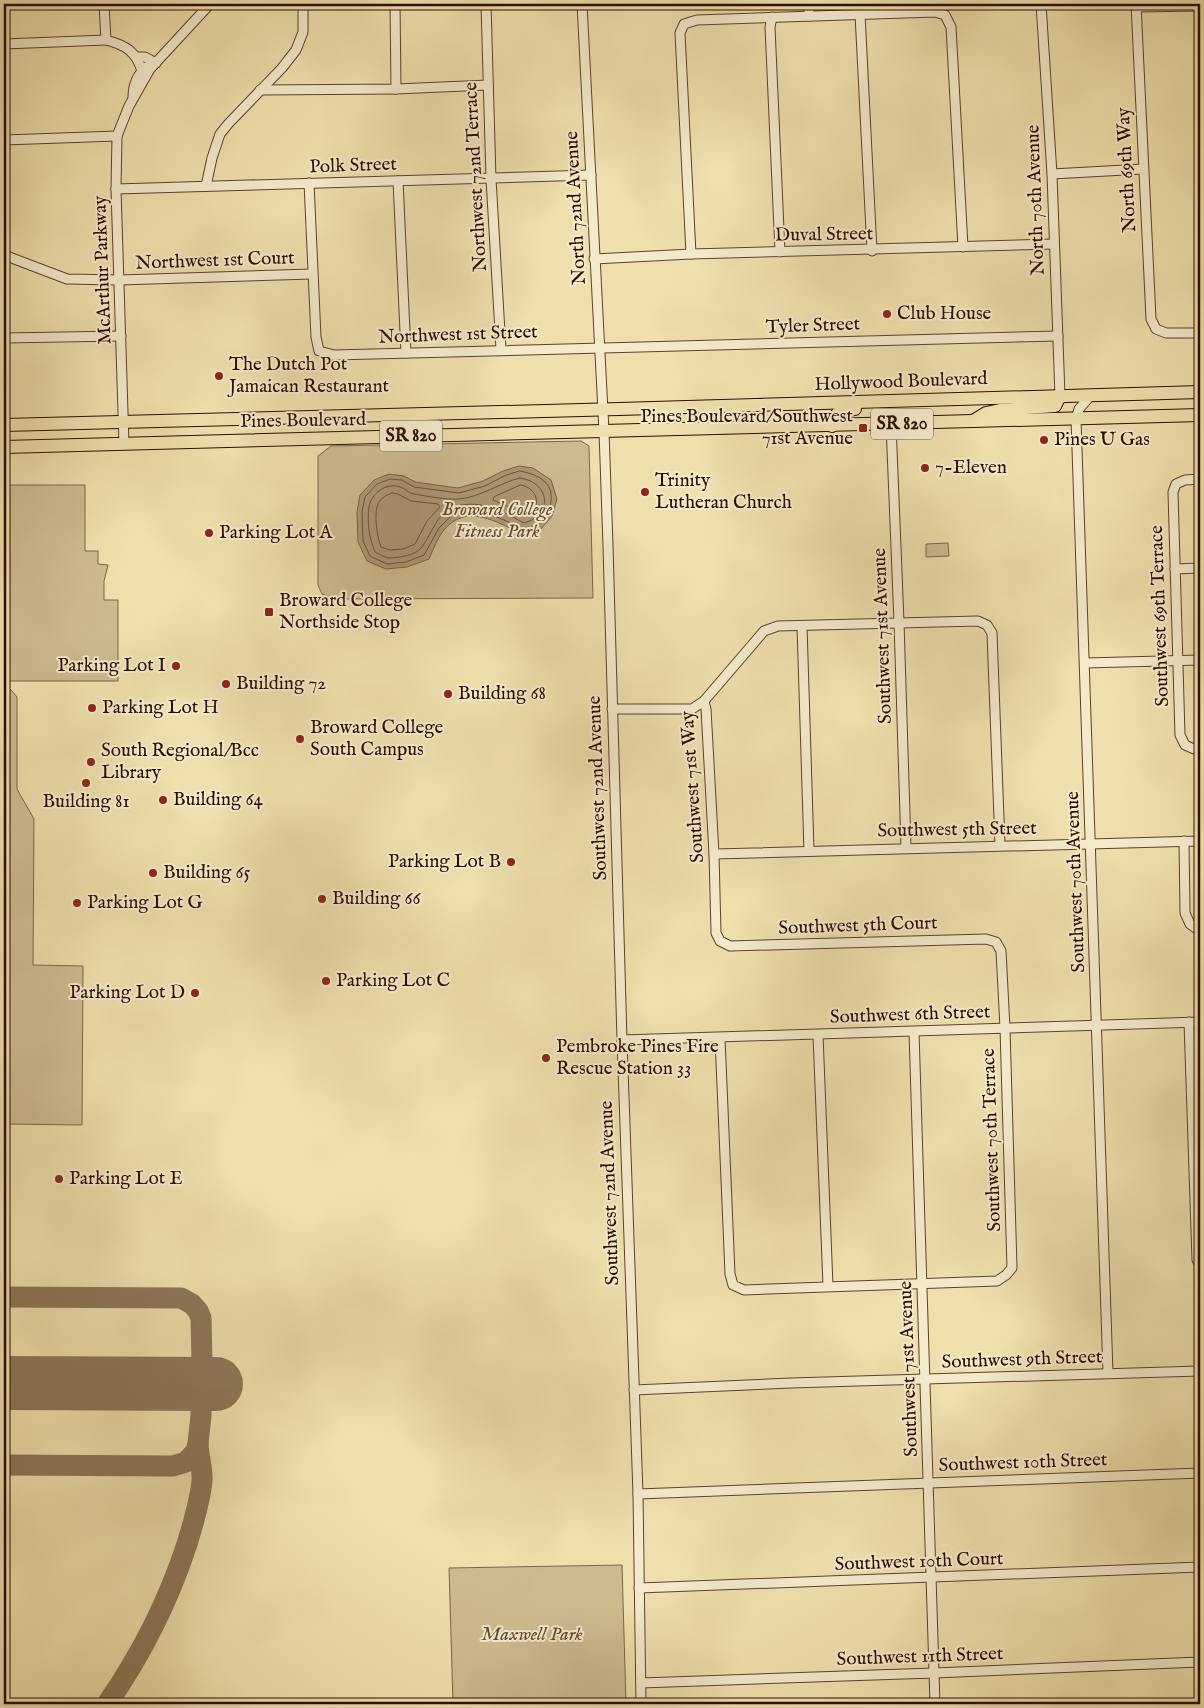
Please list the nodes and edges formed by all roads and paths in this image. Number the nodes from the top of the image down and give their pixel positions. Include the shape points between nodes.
1 (104, 4) edge
2 (210, 4) edge
3 (303, 4) edge
4 (395, 4) edge
5 (486, 4) edge
6 (582, 4) edge
7 (809, 4) edge
8 (1042, 4) edge
9 (1136, 6) edge
10 (1200, 6) edge
11 (860, 14) junction
12 (809, 16) junction
13 (772, 17) junction
14 (106, 40) junction
15 (4, 44) edge
16 (137, 57) junction
17 (154, 62) junction
18 (142, 71) junction
19 (488, 85) junction
20 (396, 89) junction
21 (260, 90) junction
22 (134, 98) junction
23 (116, 136) junction
24 (4, 140) edge
25 (1143, 169) junction
26 (1052, 174) junction
27 (591, 175) junction
28 (491, 179) junction
29 (398, 181) junction
30 (309, 184) junction
31 (206, 186) junction
32 (116, 189) junction
33 (1054, 244) junction
34 (963, 247) junction
35 (872, 250) junction
36 (780, 252) junction
37 (691, 254) junction
38 (4, 255) edge
39 (594, 260) junction
40 (312, 274) junction
41 (119, 280) junction
42 (1200, 333) edge
43 (120, 336) junction
44 (1058, 336) junction
45 (4, 338) edge
46 (599, 349) junction
47 (500, 350) junction
48 (406, 353) junction
49 (1200, 392) edge
50 (1091, 395) junction
51 (1060, 396) junction
52 (908, 401) junction
53 (603, 410) junction
54 (1200, 415) edge
55 (327, 417) junction
56 (1076, 419) junction
57 (123, 422) junction
58 (971, 422) junction
59 (891, 424) junction
60 (4, 425) edge
61 (832, 426) junction
62 (604, 431) junction
63 (312, 439) junction
64 (124, 444) junction
65 (4, 447) edge
66 (1200, 479) edge
67 (1200, 568) edge
68 (1175, 569) junction
69 (900, 622) junction
70 (802, 626) junction
71 (1200, 660) edge
72 (1178, 661) junction
73 (1085, 663) junction
74 (704, 701) junction
75 (612, 709) junction
76 (1200, 749) edge
77 (1184, 841) junction
78 (1200, 841) edge
79 (1091, 844) junction
80 (1000, 845) junction
81 (906, 848) junction
82 (809, 851) junction
83 (714, 854) junction
84 (1200, 931) edge
85 (720, 941) joint
86 (996, 942) joint
87 (1189, 1022) junction
88 (1200, 1022) edge
89 (1096, 1025) junction
90 (1005, 1028) junction
91 (914, 1032) junction
92 (818, 1035) junction
93 (720, 1038) junction
94 (622, 1040) junction
95 (1200, 1265) edge
96 (923, 1284) junction
97 (828, 1286) junction
98 (1200, 1371) edge
99 (1108, 1373) junction
100 (926, 1380) junction
101 (634, 1390) junction
102 (1200, 1473) edge
103 (929, 1483) junction
104 (638, 1494) junction
105 (1200, 1567) edge
106 (932, 1578) junction
107 (639, 1588) junction
108 (1200, 1662) edge
109 (934, 1673) junction
110 (641, 1683) junction
111 (641, 1704) edge
112 (935, 1704) edge

1 - 14 street
2 - 17 street, McArthur Parkway
3 - 21 street via 303,32 296,50
4 - 20 street
5 - 19 street, Northwest 72nd Terrace
6 - 27 street, North 72nd Avenue
7 - 12 street
8 - 26 street, North 70th Avenue
9 - 10 street
9 - 25 street, North 69th Way
11 - 12 street
11 - 34 street via 935,12 945,15 951,27
11 - 35 street
12 - 13 street
13 - 36 street
13 - 37 street via 697,20 684,24 680,33
14 - 15 street
14 - 16 street via 119,44
16 - 17 street
16 - 18 street
17 - 18 street, McArthur Parkway
17 - 22 street, McArthur Parkway
18 - 22 street, McArthur Parkway via 133,88
19 - 20 street
19 - 28 street, Northwest 72nd Terrace
20 - 21 street
21 - 31 street via 220,134
22 - 23 street, McArthur Parkway
23 - 24 street
23 - 32 street, McArthur Parkway
25 - 26 street
25 - 42 street, North 69th Way via 1151,319 1156,329 1166,333
26 - 33 street, North 70th Avenue
27 - 28 street, Polk Street
27 - 39 street, North 72nd Avenue
28 - 29 street, Polk Street
28 - 47 street, Northwest 72nd Terrace
29 - 30 street, Polk Street
29 - 48 street
30 - 31 street, Polk Street
30 - 40 street
31 - 32 street, Polk Street
32 - 41 street, McArthur Parkway
33 - 34 street, Duval Street
33 - 44 street, North 70th Avenue
34 - 35 street, Duval Street
35 - 36 street, Duval Street
36 - 37 street, Duval Street
37 - 39 street, Duval Street
38 - 41 street, Northwest 1st Court via 67,279
39 - 46 street, North 72nd Avenue
40 - 41 street, Northwest 1st Court
40 - 48 street, Northwest 1st Street via 319,351 334,355
41 - 43 street, McArthur Parkway
43 - 45 street
43 - 57 street, McArthur Parkway
44 - 46 street, Tyler Street
44 - 51 street, North 70th Avenue
46 - 47 street, Northwest 1st Street
46 - 53 street, North 72nd Avenue
47 - 48 street, Northwest 1st Street
49 - 50 highway, Hollywood Boulevard / SR 820
50 - 51 highway, Hollywood Boulevard / SR 820
50 - 56 street via 1079,409
51 - 52 highway, Hollywood Boulevard / SR 820
51 - 58 highway via 1055,406 986,413
52 - 53 highway, Hollywood Boulevard / SR 820
52 - 61 highway via 904,408 845,410 834,416
53 - 55 highway, Pines Boulevard / SR 820
53 - 62 street, Southwest 72nd Avenue
54 - 56 highway, SR 820
55 - 57 highway, Pines Boulevard / SR 820
55 - 63 highway via 318,425
56 - 58 highway, SR 820
56 - 73 street, Southwest 70th Avenue
57 - 60 highway, Pines Boulevard / SR 820
57 - 64 street, McArthur Parkway
58 - 59 highway, SR 820
59 - 61 highway, SR 820
59 - 69 street, Southwest 71st Avenue
61 - 62 highway, SR 820
62 - 63 highway, Pines Boulevard / SR 820
62 - 75 street, Southwest 72nd Avenue
63 - 64 highway, Pines Boulevard / SR 820
64 - 65 highway, Pines Boulevard / SR 820
66 - 68 street, Southwest 69th Terrace via 1176,484 1173,492
67 - 68 street
68 - 72 street, Southwest 69th Terrace
69 - 70 street, Southwest 71st Way
69 - 80 street, Southwest 71st Way via 978,620 992,633
69 - 81 street, Southwest 71st Avenue
70 - 74 street, Southwest 71st Way via 778,626 764,631
70 - 82 street
71 - 72 street
72 - 73 street
72 - 76 street, Southwest 69th Terrace via 1180,735 1185,745
73 - 79 street, Southwest 70th Avenue
74 - 75 street via 692,709
74 - 83 street, Southwest 71st Way
75 - 94 street, Southwest 72nd Avenue
77 - 78 street, Southwest 5th Street
77 - 79 street, Southwest 5th Street
77 - 84 street via 1185,913 1190,924
79 - 80 street, Southwest 5th Street
79 - 89 street, Southwest 70th Avenue
80 - 81 street, Southwest 5th Street
81 - 82 street, Southwest 5th Street
82 - 83 street, Southwest 5th Street
83 - 85 street, Southwest 71st Way via 716,933
85 - 86 street, Southwest 5th Court via 730,946 986,939
86 - 90 street, Southwest 70th Terrace via 1001,951
87 - 88 street, Southwest 6th Street
87 - 89 street, Southwest 6th Street
87 - 95 street via 1197,1260
89 - 90 street, Southwest 6th Street
89 - 99 street, Southwest 70th Avenue
90 - 91 street, Southwest 6th Street
90 - 96 street, Southwest 70th Terrace via 1012,1268 998,1281
91 - 92 street, Southwest 6th Street
91 - 96 street, Southwest 71st Avenue
92 - 93 street, Southwest 6th Street
92 - 97 street
93 - 94 street, Southwest 6th Street
93 - 97 street via 733,1285 744,1290
94 - 101 street, Southwest 72nd Avenue
96 - 97 street
96 - 100 street, Southwest 71st Avenue
98 - 99 street, Southwest 9th Street
99 - 100 street, Southwest 9th Street
100 - 101 street, Southwest 9th Street
100 - 103 street, Southwest 71st Avenue
101 - 104 street, Southwest 72nd Avenue
102 - 103 street, Southwest 10th Street
103 - 104 street, Southwest 10th Street
103 - 106 street, Southwest 71st Avenue
104 - 107 street, Southwest 72nd Avenue
105 - 106 street, Southwest 10th Court
106 - 107 street, Southwest 10th Court
106 - 109 street, Southwest 71st Avenue
107 - 110 street, Southwest 72nd Avenue
108 - 109 street, Southwest 11th Street
109 - 110 street, Southwest 11th Street
109 - 112 street, Southwest 71st Avenue
110 - 111 street, Southwest 72nd Avenue

